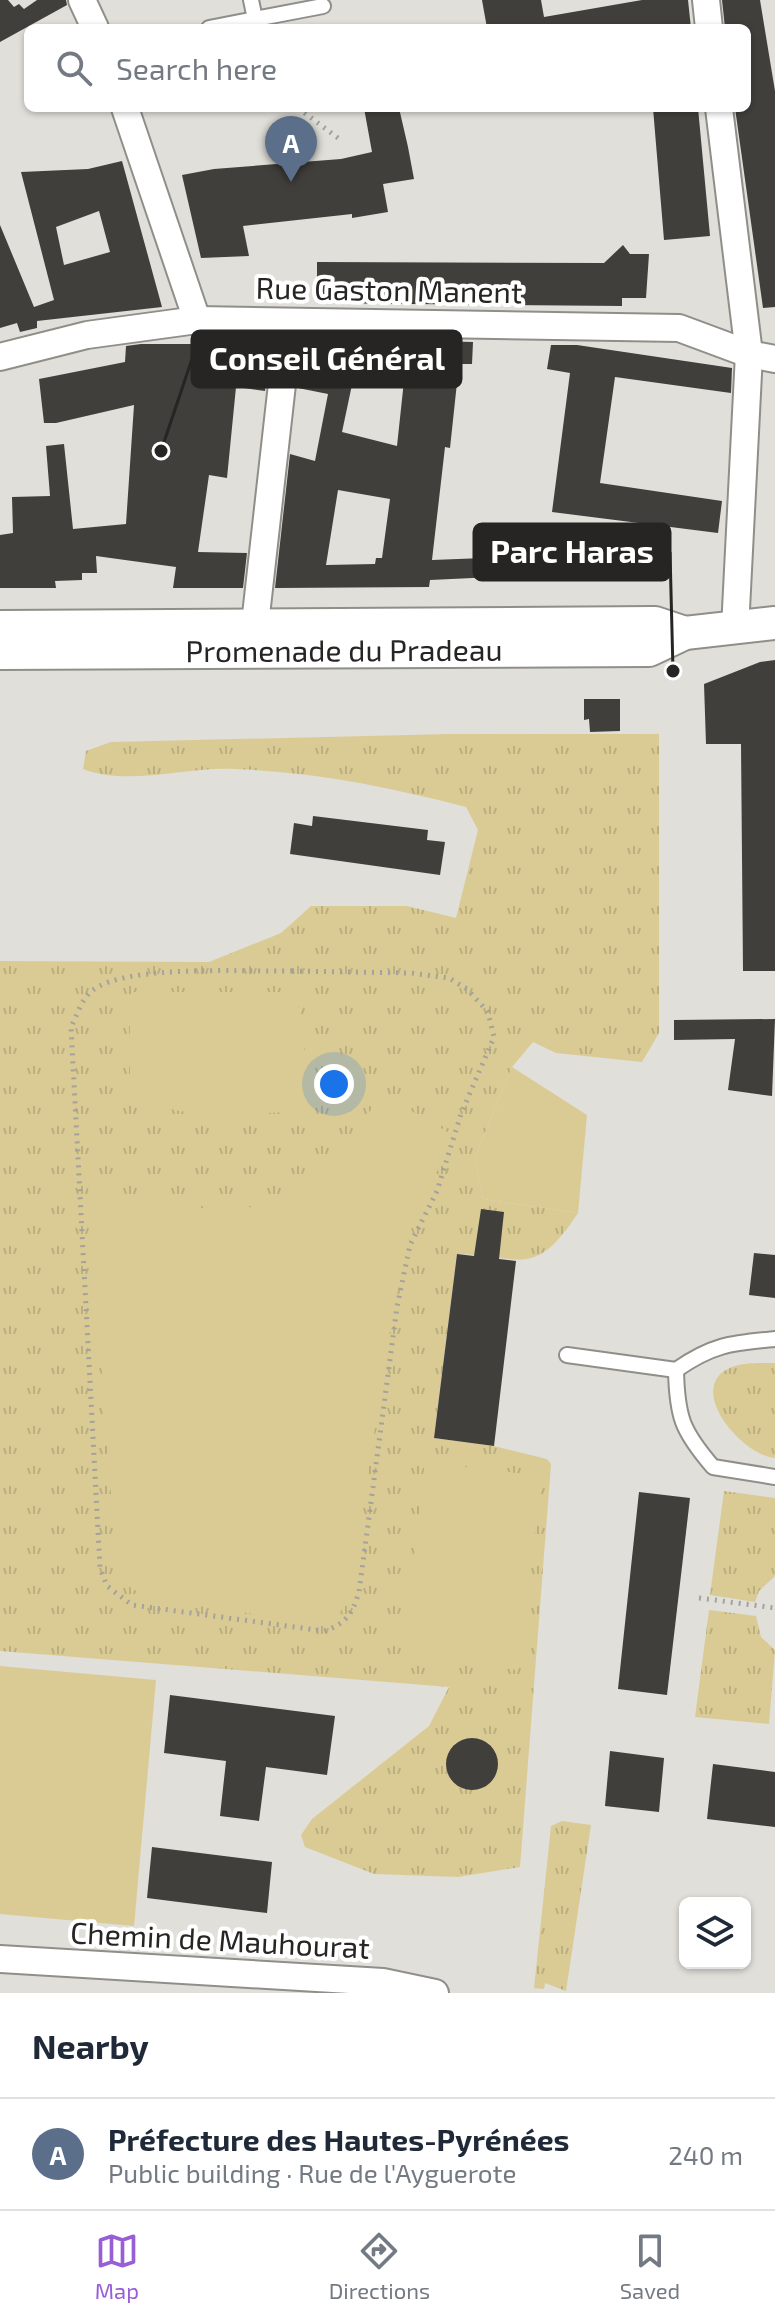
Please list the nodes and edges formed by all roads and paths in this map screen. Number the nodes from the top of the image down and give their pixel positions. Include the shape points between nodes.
1 (82, 0) edge
2 (251, 0) edge
3 (706, 0) edge
4 (323, 6) dead end
5 (255, 19) junction
6 (93, 24) edge
7 (229, 24) edge
8 (709, 24) edge
9 (126, 112) edge
10 (303, 112) edge
11 (720, 112) edge
12 (342, 141) dead end
13 (197, 320) junction
14 (289, 322) junction
15 (762, 356) edge
16 (0, 357) edge
17 (775, 623) edge
18 (255, 624) junction
19 (0, 627) edge
20 (735, 629) junction
21 (685, 633) junction
22 (230, 651) junction
23 (0, 653) edge
24 (494, 1037) joint
25 (775, 1339) edge
26 (567, 1355) dead end
27 (676, 1370) junction
28 (775, 1477) edge
29 (699, 1598) dead end
30 (775, 1608) edge
31 (0, 1959) edge
32 (435, 1993) edge

1 - 6 street
2 - 5 lane
3 - 8 street
4 - 5 lane
5 - 7 lane
9 - 13 street
10 - 12 path
11 - 15 street
13 - 14 street, Rue Gaston Manent
13 - 16 street, Rue Gaston Manent via 87,335
14 - 15 street, Rue Gaston Manent via 679,328
14 - 18 street
15 - 20 street
17 - 20 street, Promenade du Pradeau
18 - 19 street, Promenade du Pradeau
18 - 21 street, Promenade du Pradeau via 655,623
18 - 22 street via 249,641
20 - 21 street, Promenade du Pradeau
21 - 22 street, Promenade du Pradeau via 649,650
22 - 23 street, Promenade du Pradeau
24 - 24 path via 461,1114 437,1191 410,1245 353,1611 342,1626 324,1631 132,1605 107,1586 100,1568 71,1027 82,1004 93,990 114,979 150,974 411,973 449,978 467,989 488,1012
25 - 27 lane via 703,1351
26 - 27 lane
27 - 28 lane via 677,1408 686,1435 713,1467
29 - 30 path
31 - 32 street, Chemin de Mauhourat via 383,1982

